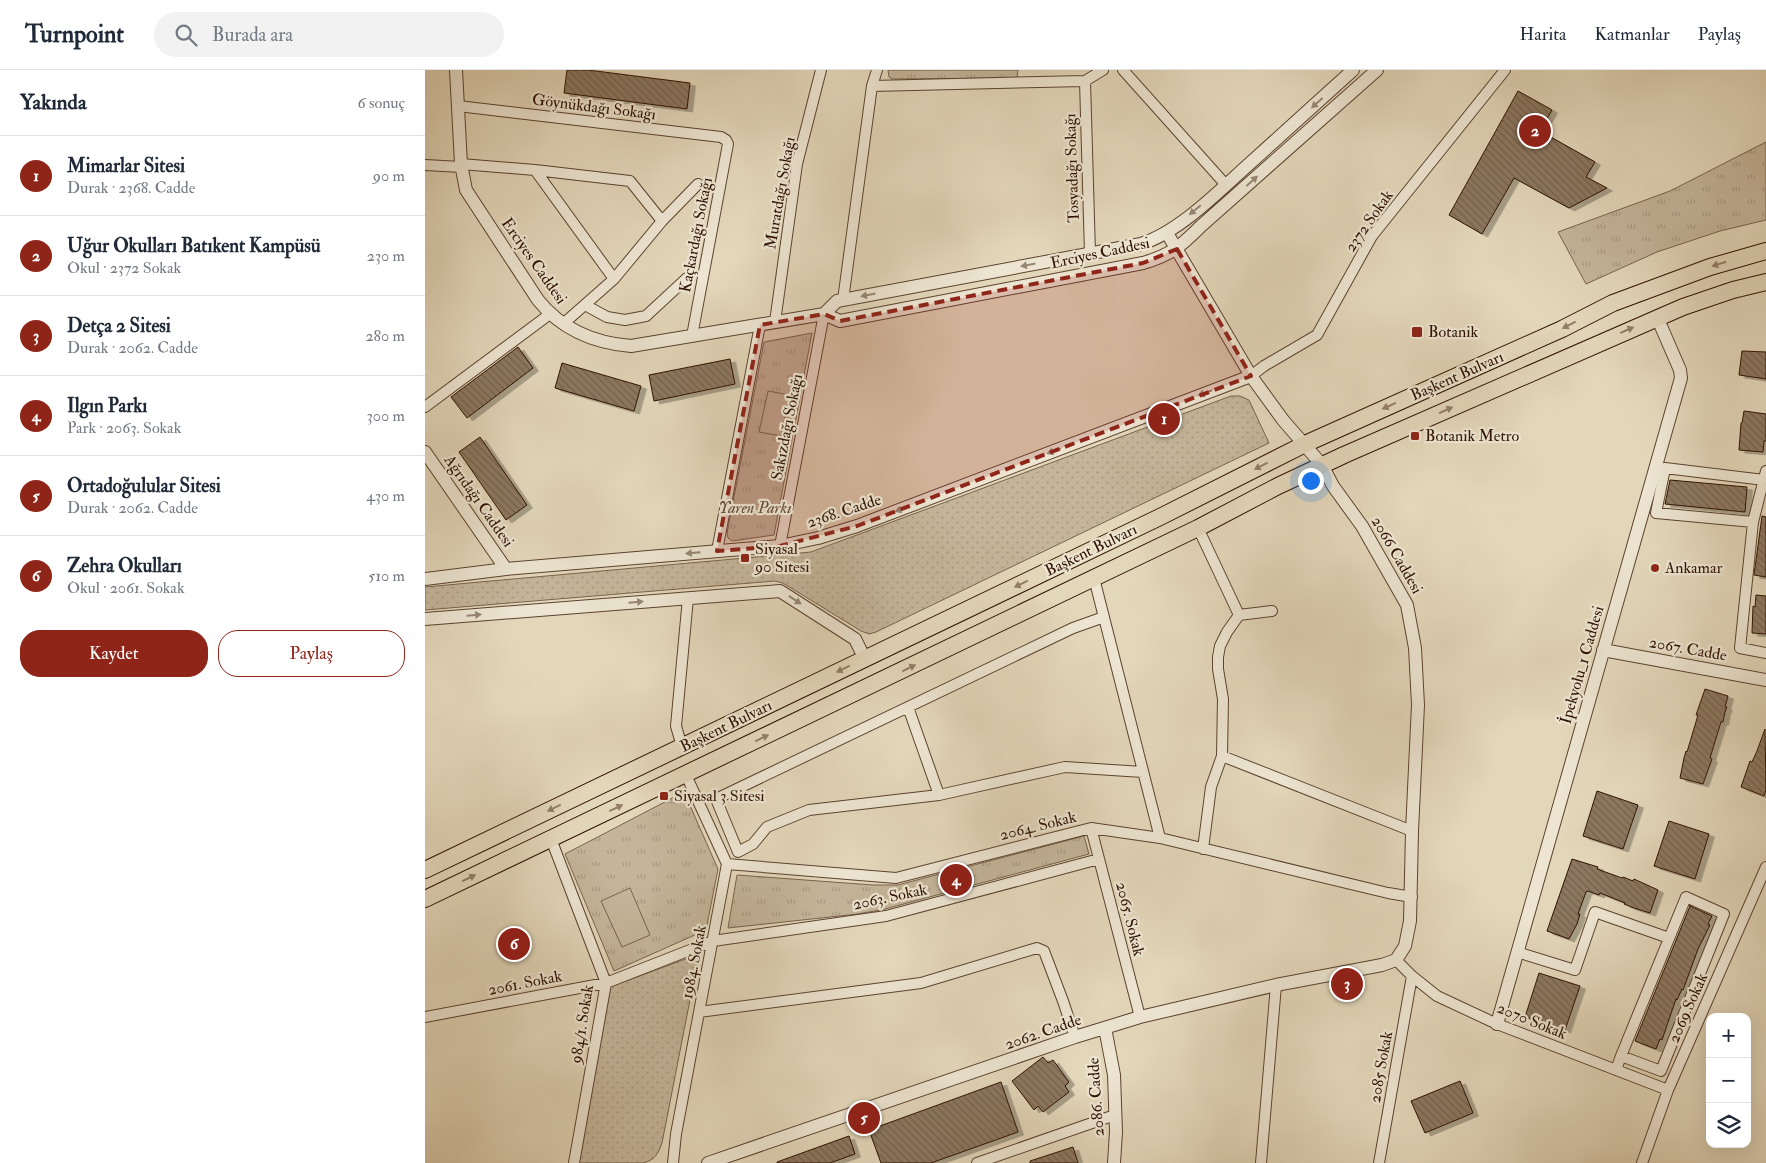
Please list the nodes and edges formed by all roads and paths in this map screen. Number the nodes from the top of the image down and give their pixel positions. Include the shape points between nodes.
1 (457, 70) edge
2 (821, 70) edge
3 (877, 70) edge
4 (1103, 70) edge
5 (1123, 70) edge
6 (1353, 70) edge
7 (1377, 70) edge
8 (1505, 70) edge
9 (1085, 81) junction
10 (873, 86) junction
11 (458, 106) junction
12 (726, 140) joint
13 (425, 165) edge
14 (461, 165) junction
15 (535, 170) junction
16 (698, 184) dead end
17 (1226, 185) junction
18 (662, 221) junction
19 (1167, 233) junction
20 (1177, 249) junction
21 (1766, 251) edge
22 (1090, 254) junction
23 (687, 278) dead end
24 (613, 279) junction
25 (1766, 282) edge
26 (843, 300) junction
27 (585, 305) junction
28 (550, 314) junction
29 (824, 314) junction
30 (1657, 317) junction
31 (775, 322) junction
32 (563, 324) junction
33 (761, 325) junction
34 (692, 336) junction
35 (1251, 376) junction
36 (425, 407) edge
37 (1305, 444) junction
38 (425, 452) edge
39 (1321, 465) junction
40 (1765, 476) edge
41 (1753, 522) junction
42 (1198, 528) junction
43 (779, 546) junction
44 (717, 551) junction
45 (506, 570) junction
46 (425, 578) edge
47 (1094, 578) junction
48 (688, 598) junction
49 (1272, 611) dead end
50 (1239, 615) junction
51 (1104, 617) junction
52 (425, 619) edge
53 (1603, 650) junction
54 (1766, 653) edge
55 (865, 659) junction
56 (1766, 680) edge
57 (908, 707) junction
58 (682, 747) junction
59 (1222, 756) junction
60 (1143, 772) junction
61 (686, 775) junction
62 (939, 796) junction
63 (1091, 828) junction
64 (1412, 831) junction
65 (1159, 838) junction
66 (551, 839) junction
67 (1203, 849) junction
68 (1099, 859) junction
69 (727, 864) junction
70 (1766, 867) edge
71 (425, 870) edge
72 (1412, 897) junction
73 (425, 899) edge
74 (1669, 938) junction
75 (713, 941) junction
76 (1517, 952) junction
77 (1396, 960) junction
78 (1412, 976) junction
79 (606, 984) junction
80 (1275, 985) junction
81 (699, 1012) junction
82 (1140, 1017) junction
83 (425, 1018) edge
84 (1497, 1024) junction
85 (1105, 1028) junction
86 (1075, 1037) junction
87 (1621, 1056) junction
88 (1616, 1070) junction
89 (1668, 1090) junction
90 (1115, 1116) junction
91 (574, 1163) edge
92 (673, 1163) edge
93 (708, 1163) edge
94 (977, 1163) edge
95 (1114, 1163) edge
96 (1261, 1163) edge
97 (1379, 1163) edge
98 (1642, 1163) edge

1 - 11 street, Erciyes Caddesi
2 - 31 street, Muratdağı Sokağı via 797,164
3 - 10 street
4 - 9 street
5 - 17 street
6 -> 17 street, Erciyes Caddesi
20 -> 7 street, Erciyes Caddesi
8 - 35 street, 2372 Sokak via 1372,236 1317,335
9 - 10 street
9 - 22 street, Tosyadağı Sokağı
10 - 26 street
11 - 12 street, Göynükdağı Sokağı
11 - 14 street, Erciyes Caddesi
12 - 34 street, Kaçkardağı Sokağı via 728,144
13 - 14 street
14 - 15 street
14 - 28 street, Erciyes Caddesi via 469,195
15 - 18 street via 630,181
15 - 24 street
16 - 18 street
17 -> 19 street, Erciyes Caddesi
18 - 24 street
19 - 20 street, 2066 Caddesi
19 - 22 street, Erciyes Caddesi via 1141,244
20 - 29 street, Erciyes Caddesi via 1143,263 839,321
20 - 35 street, 2066 Caddesi
21 -> 37 main road, Başkent Bulvarı via 1701,270 1613,303
22 -> 26 street, Erciyes Caddesi
23 - 27 street via 647,316 625,320 607,317
24 - 27 street
25 - 30 main road, Başkent Bulvarı
26 - 29 street, Erciyes Caddesi via 837,301
27 - 32 street
28 - 32 street, Erciyes Caddesi
28 - 36 street
29 - 31 street, Erciyes Caddesi
29 - 43 street, Sakızdağı Sokağı
39 -> 30 main road, Başkent Bulvarı
30 - 53 street, İpekyolu_1 Caddesi via 1681,378
31 - 33 street, Erciyes Caddesi
32 - 34 street, Erciyes Caddesi via 583,335 615,345 631,346
33 - 34 street, Erciyes Caddesi
33 - 44 street
35 - 37 street, 2066 Caddesi
35 -> 43 street, 2368. Cadde via 857,526
37 - 39 street, 2066 Caddesi
37 -> 55 main road, Başkent Bulvarı
38 - 45 street, Ağrıdağı Caddesi
39 - 42 main road, Başkent Bulvarı
39 - 64 street, 2066 Caddesi via 1363,526 1407,605 1412,625 1418,705
40 - 41 street
40 - 41 street via 1665,468 1656,513
41 - 54 street via 1739,648
42 - 47 main road, Başkent Bulvarı
42 - 50 street
43 - 44 street, 2368. Cadde
44 -> 45 street, 2368. Cadde
45 - 46 street, 2368. Cadde
47 - 51 street
61 -> 47 main road, Başkent Bulvarı
52 -> 48 street
48 -> 55 street via 780,591 855,639
48 - 58 street via 676,723
49 - 50 street
50 - 59 street via 1227,632 1218,657 1223,699
51 - 57 street via 1073,628
51 - 60 street
53 - 56 street, 2067. Cadde
53 - 76 street, İpekyolu_1 Caddesi
55 -> 58 main road, Başkent Bulvarı
57 - 62 street
57 - 62 street via 716,799 738,852 753,844 767,827 809,810
58 -> 71 main road, Başkent Bulvarı
59 - 64 street
59 - 67 street via 1211,787
60 - 62 street via 1065,767
60 - 65 street
66 -> 61 main road, Başkent Bulvarı
61 - 69 street
63 - 65 street, 2064. Sokak
63 - 68 street, 2065. Sokak
63 - 69 street, 2064. Sokak via 896,878
64 - 72 street, 2066 Caddesi
65 - 67 street, 2064. Sokak
73 -> 66 main road, Başkent Bulvarı
66 - 79 street, 984/1. Sokak
67 - 72 street, 2064. Sokak
68 - 75 street, 2063. Sokak via 886,916
68 - 82 street, 2065. Sokak
69 - 75 street, 1984. Sokak
70 - 89 street, 2069 Sokak
72 - 77 street, 2066 Caddesi via 1409,931
74 - 76 street via 1595,912 1575,970
74 - 87 street
74 - 87 street via 1686,897 1724,914 1661,1071
75 - 79 street, 2061. Sokak
75 - 81 street, 1984. Sokak
76 - 84 street, İpekyolu_1 Caddesi
77 - 78 street, 2070 Sokak
77 - 80 street, 2062. Cadde
78 - 84 street, 2070 Sokak via 1437,996
78 - 97 street, 2085 Sokak
79 - 83 street, 2061. Sokak
79 - 91 street, 984/1. Sokak
80 - 82 street, 2062. Cadde
80 - 96 street
81 - 86 street via 921,983 1037,948 1044,951
81 - 92 street, 1984. Sokak
82 - 85 street, 2062. Cadde
84 - 88 street, 2070 Sokak
85 - 86 street, 2062. Cadde
85 - 90 street, 2086. Cadde via 1114,1075
86 - 93 street, 2062. Cadde
87 - 88 street
88 - 89 street, 2070 Sokak
89 - 98 street, 2069 Sokak
90 - 94 street
90 - 95 street, 2086. Cadde

